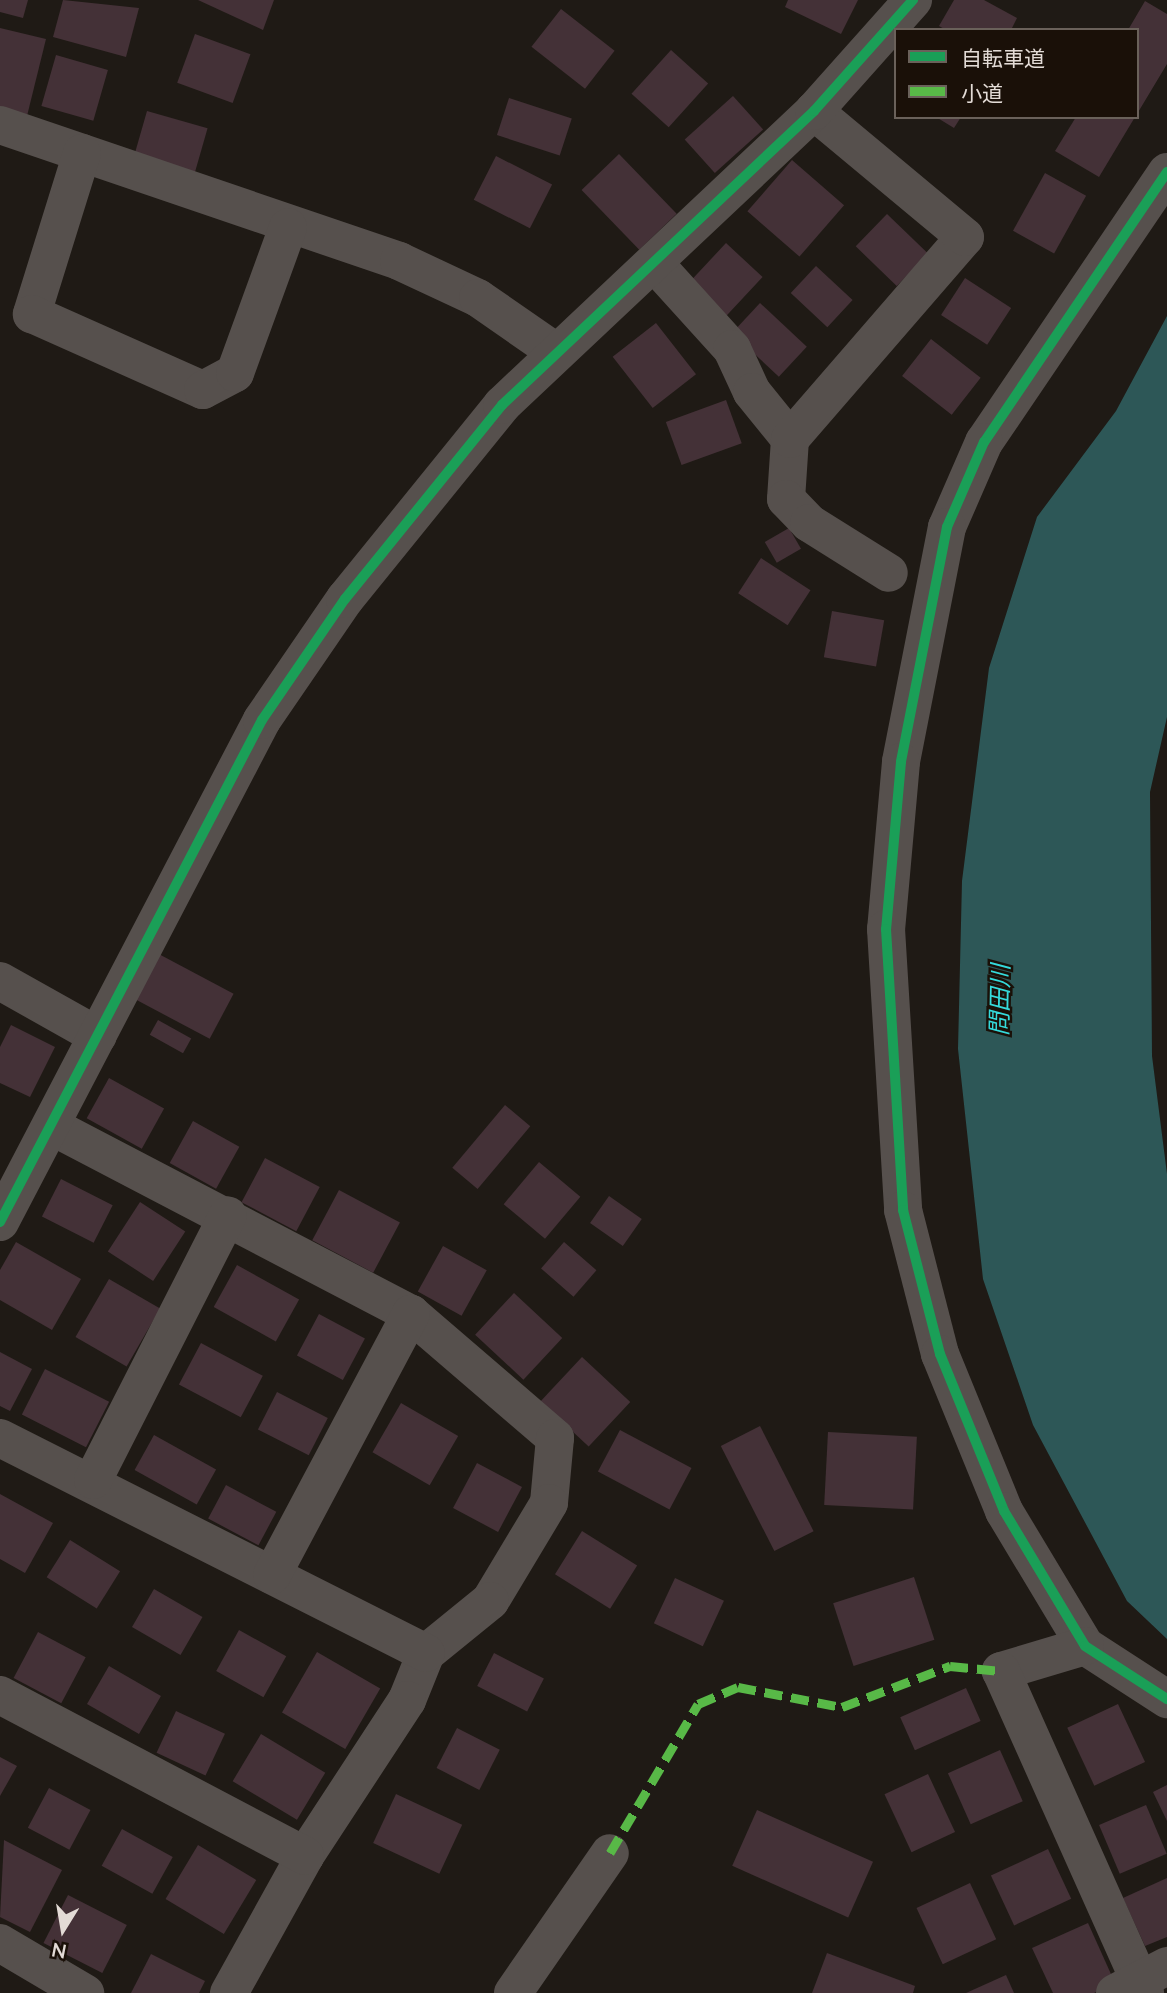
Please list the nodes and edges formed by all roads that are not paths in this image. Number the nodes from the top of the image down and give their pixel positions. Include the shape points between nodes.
1 (913, 0) edge
2 (814, 111) junction
3 (0, 125) edge
4 (82, 153) junction
5 (1167, 172) edge
6 (288, 227) junction
7 (654, 264) junction
8 (556, 352) junction
9 (790, 439) junction
10 (889, 573) dead end
11 (0, 981) edge
12 (98, 1036) junction
13 (53, 1127) junction
14 (228, 1215) junction
15 (0, 1222) edge
16 (411, 1314) junction
17 (0, 1438) edge
18 (93, 1480) junction
19 (272, 1575) junction
20 (1085, 1646) junction
21 (426, 1653) junction
22 (0, 1695) edge
23 (1167, 1699) edge
24 (610, 1853) dead end
25 (305, 1856) junction
26 (0, 1943) edge
27 (1142, 1983) edge
28 (85, 1993) edge
29 (229, 1993) edge
30 (513, 1993) edge

1 - 2 street
2 - 7 street
2 - 9 street via 965,237
3 - 4 street
4 - 6 street
4 - 6 street via 32,314 203,390 235,373
5 - 20 street via 984,442 947,527 901,762 886,929 903,1210 940,1354 1004,1511
6 - 8 street via 399,261 478,298
7 - 8 street
7 - 9 street via 732,349 752,392
8 - 12 street via 426,492 262,720
9 - 10 street via 786,499 809,523
11 - 12 street
12 - 13 street
13 - 14 street
13 - 15 street
14 - 16 street
14 - 18 street
16 - 19 street
16 - 21 street via 555,1438 549,1503 490,1601
17 - 18 street
18 - 19 street
19 - 21 street
20 - 23 street
20 - 27 street via 1001,1671
21 - 25 street via 407,1700
22 - 25 street
24 - 30 street
25 - 29 street
26 - 28 street

